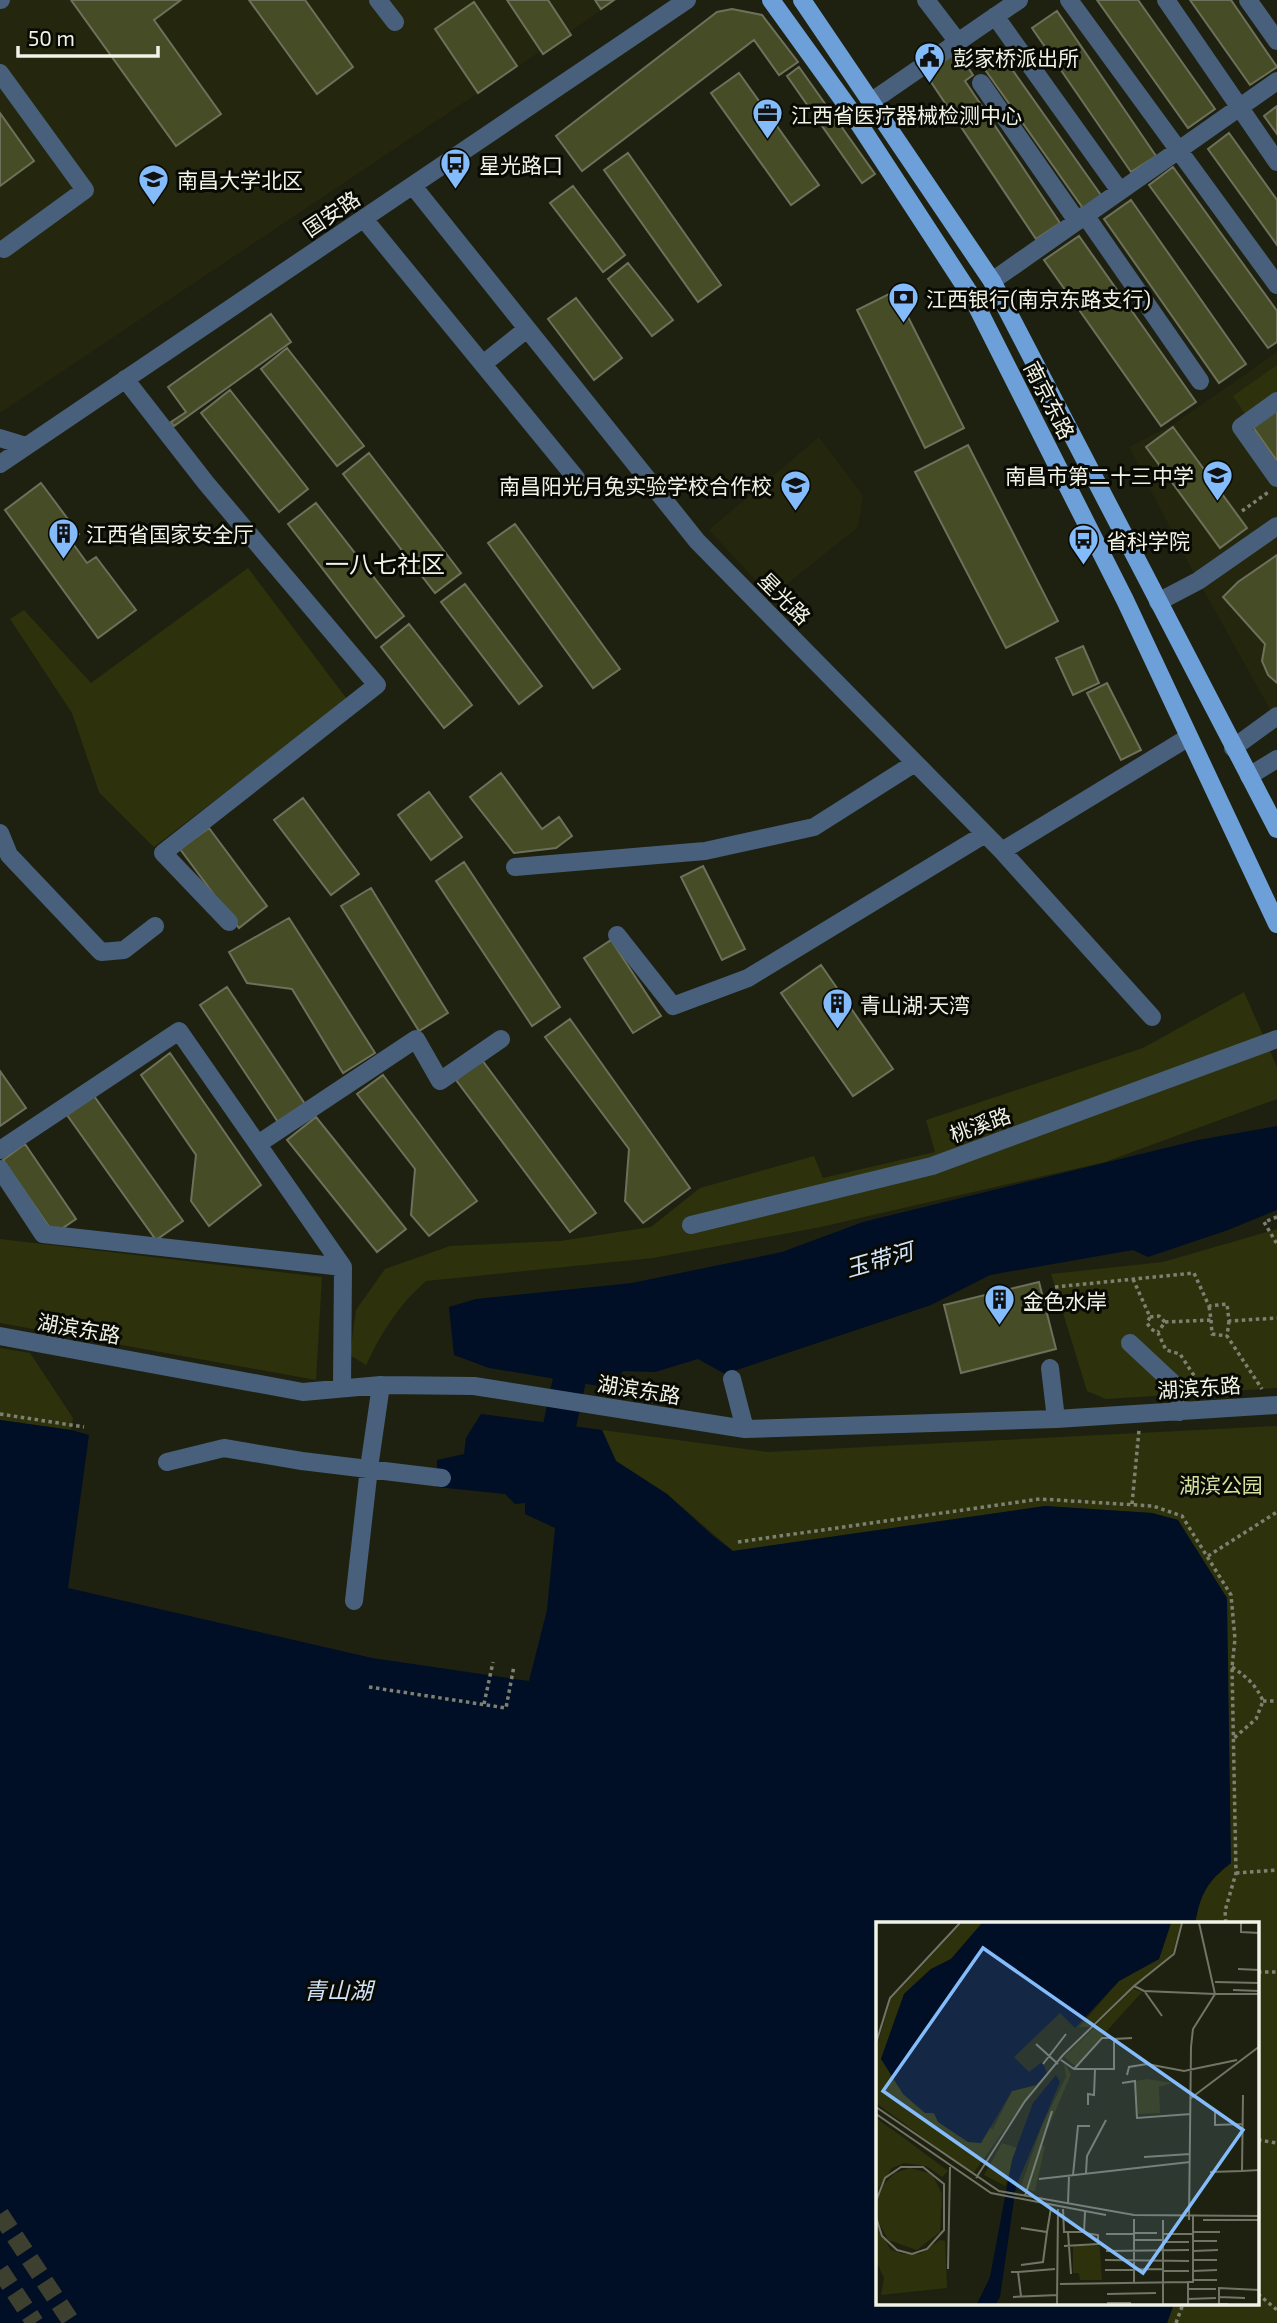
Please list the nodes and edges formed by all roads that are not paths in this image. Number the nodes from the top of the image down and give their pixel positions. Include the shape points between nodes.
1 (378, 0) edge
2 (687, 0) edge
3 (771, 0) edge
4 (802, 0) edge
5 (926, 0) edge
6 (1069, 0) edge
7 (1166, 0) edge
8 (1248, 0) edge
9 (1004, 7) edge
10 (395, 22) dead end
11 (1277, 41) edge
12 (958, 42) junction
13 (0, 73) edge
14 (1277, 81) edge
15 (981, 83) dead end
16 (872, 101) junction
17 (1239, 107) junction
18 (1178, 150) junction
19 (1277, 162) edge
20 (413, 186) junction
21 (1120, 191) junction
22 (1081, 218) junction
23 (364, 219) junction
24 (4, 248) dead end
25 (992, 281) junction
26 (1277, 285) edge
27 (527, 328) junction
28 (482, 364) junction
29 (125, 379) junction
30 (1200, 381) dead end
31 (1277, 401) edge
32 (0, 438) edge
33 (26, 446) junction
34 (0, 464) edge
35 (576, 478) dead end
36 (1277, 478) edge
37 (1277, 526) edge
38 (1157, 602) junction
39 (1277, 716) edge
40 (1189, 737) junction
41 (1233, 748) junction
42 (1277, 759) edge
43 (915, 763) junction
44 (1249, 776) junction
45 (1276, 826) edge
46 (0, 833) edge
47 (985, 834) junction
48 (1002, 851) junction
49 (515, 867) dead end
50 (229, 922) dead end
51 (1277, 924) edge
52 (155, 926) dead end
53 (617, 934) dead end
54 (1152, 1017) dead end
55 (501, 1039) dead end
56 (1277, 1039) edge
57 (258, 1144) junction
58 (0, 1150) edge
59 (0, 1169) edge
60 (691, 1225) dead end
61 (342, 1267) junction
62 (0, 1336) edge
63 (1130, 1343) dead end
64 (1050, 1368) dead end
65 (732, 1379) dead end
66 (381, 1385) junction
67 (342, 1388) junction
68 (1273, 1397) edge
69 (1180, 1412) junction
70 (1056, 1419) junction
71 (745, 1429) junction
72 (167, 1462) dead end
73 (369, 1468) junction
74 (442, 1478) dead end
75 (354, 1601) dead end

1 - 10 street
2 - 20 street, 国安路
3 - 40 main road, 南京东路 via 848,107 972,296
4 - 16 main road, 南京东路
5 - 12 street
6 - 18 street
7 - 17 street
8 - 11 street
9 - 12 street
9 - 21 street
12 - 16 street
13 - 24 street via 85,190
14 - 17 street
15 - 22 street
16 - 25 main road, 南京东路
17 - 18 street
17 - 19 street
18 - 21 street
18 - 26 street
20 - 23 street, 国安路
20 - 27 street, 星光路
21 - 22 street
22 - 25 street
22 - 30 street
23 - 28 street
23 - 29 street, 国安路
25 - 38 main road, 南京东路
27 - 28 street
27 - 43 street, 星光路 via 696,541
28 - 35 street
29 - 33 street, 国安路
29 - 50 street via 206,483 377,685 163,853
31 - 36 street via 1241,427
32 - 33 street
33 - 34 street, 国安路
37 - 38 street via 1198,581
38 - 41 main road, 南京东路
39 - 41 street
40 - 48 street
40 - 51 main road, 南京东路
41 - 44 main road, 南京东路
42 - 44 street
43 - 47 street, 星光路
43 - 49 street via 814,827 705,851
44 - 45 main road, 南京东路
46 - 52 street via 9,855 101,952 124,950
47 - 48 street, 星光路
47 - 53 street via 748,978 673,1006
48 - 54 street, 星光路
55 - 57 street via 440,1082 416,1040
56 - 60 street, 桃溪路 via 932,1166
57 - 58 street via 179,1031
57 - 61 street
59 - 61 street via 43,1234
61 - 67 street
62 - 67 street, 湖滨东路 via 303,1392
63 - 69 street via 1175,1385
64 - 70 street
65 - 71 street
66 - 67 street, 湖滨东路
66 - 71 street, 湖滨东路 via 474,1386
66 - 73 street
68 - 69 street, 湖滨东路
69 - 70 street, 湖滨东路
70 - 71 street, 湖滨东路
72 - 73 street via 224,1448
73 - 74 street
73 - 75 street

